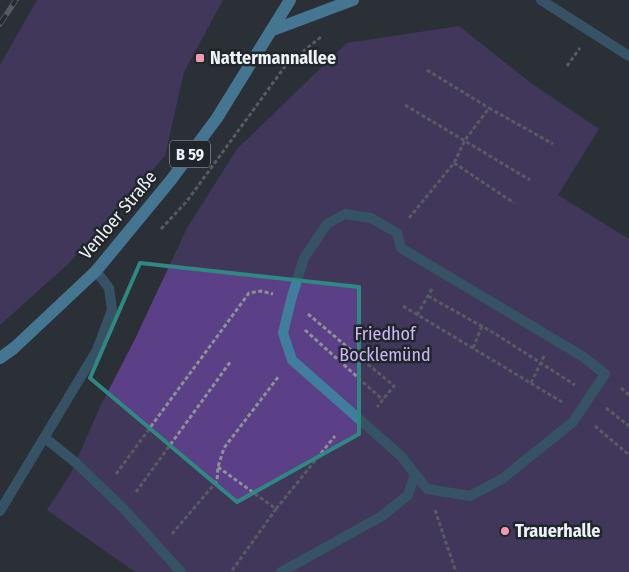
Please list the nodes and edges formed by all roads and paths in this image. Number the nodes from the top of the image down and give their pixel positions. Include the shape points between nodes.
1 (290, 0) edge
2 (353, 0) edge
3 (541, 0) edge
4 (273, 30) junction
5 (327, 34) dead end
6 (629, 56) edge
7 (427, 70) dead end
8 (405, 105) dead end
9 (489, 108) junction
10 (465, 140) junction
11 (553, 144) dead end
12 (454, 163) junction
13 (530, 180) dead end
14 (514, 203) dead end
15 (161, 230) dead end
16 (397, 233) junction
17 (96, 271) junction
18 (442, 272) junction
19 (428, 296) junction
20 (291, 300) junction
21 (493, 303) junction
22 (403, 306) dead end
23 (417, 314) junction
24 (288, 315) junction
25 (482, 327) junction
26 (554, 339) junction
27 (472, 348) junction
28 (0, 358) edge
29 (292, 360) junction
30 (232, 361) dead end
31 (540, 363) junction
32 (531, 383) junction
33 (590, 395) junction
34 (383, 400) junction
35 (579, 412) junction
36 (364, 423) junction
37 (629, 426) edge
38 (334, 436) dead end
39 (45, 438) junction
40 (629, 455) edge
41 (218, 467) junction
42 (415, 474) junction
43 (427, 489) junction
44 (104, 490) junction
45 (276, 509) junction
46 (124, 510) junction
47 (0, 511) edge
48 (159, 550) junction
49 (181, 572) edge
50 (231, 572) edge
51 (281, 572) edge
52 (456, 572) edge

1 - 4 main road, Venloer Straße / B 59
2 - 4 main road
3 - 6 street
4 - 17 main road, Venloer Straße / B 59 via 217,118
5 - 15 path via 286,65 187,201
7 - 9 path
8 - 10 path
9 - 10 path
9 - 11 path
10 - 12 path
10 - 13 path
12 - 14 path
12 - 16 path
16 - 18 street via 401,248
16 - 20 street via 371,218 345,214 327,224 304,258
17 - 28 main road, Venloer Straße / B 59
17 - 39 street via 109,288 112,310 97,350
18 - 19 path
18 - 21 street
19 - 23 path
19 - 25 path
20 - 24 street
20 - 34 path via 394,386
20 - 44 path via 261,291 249,293
21 - 25 path
21 - 26 street
22 - 23 path
23 - 27 path
24 - 29 street via 283,333
24 - 34 path
25 - 27 path
25 - 31 path
26 - 31 path
26 - 33 street via 605,374
27 - 32 path
29 - 36 street
29 - 41 path via 224,448
30 - 46 path
31 - 32 path
31 - 33 path
32 - 35 path
33 - 35 street
33 - 37 path
34 - 36 path
35 - 40 path
35 - 43 street via 573,422 502,479 470,496
36 - 42 street via 401,456
38 - 45 path
39 - 44 street
39 - 47 street
41 - 45 path
41 - 48 path via 217,481
42 - 43 street
42 - 51 street via 408,496 382,516
43 - 52 path
44 - 46 street
45 - 50 path
46 - 48 street
48 - 49 street

